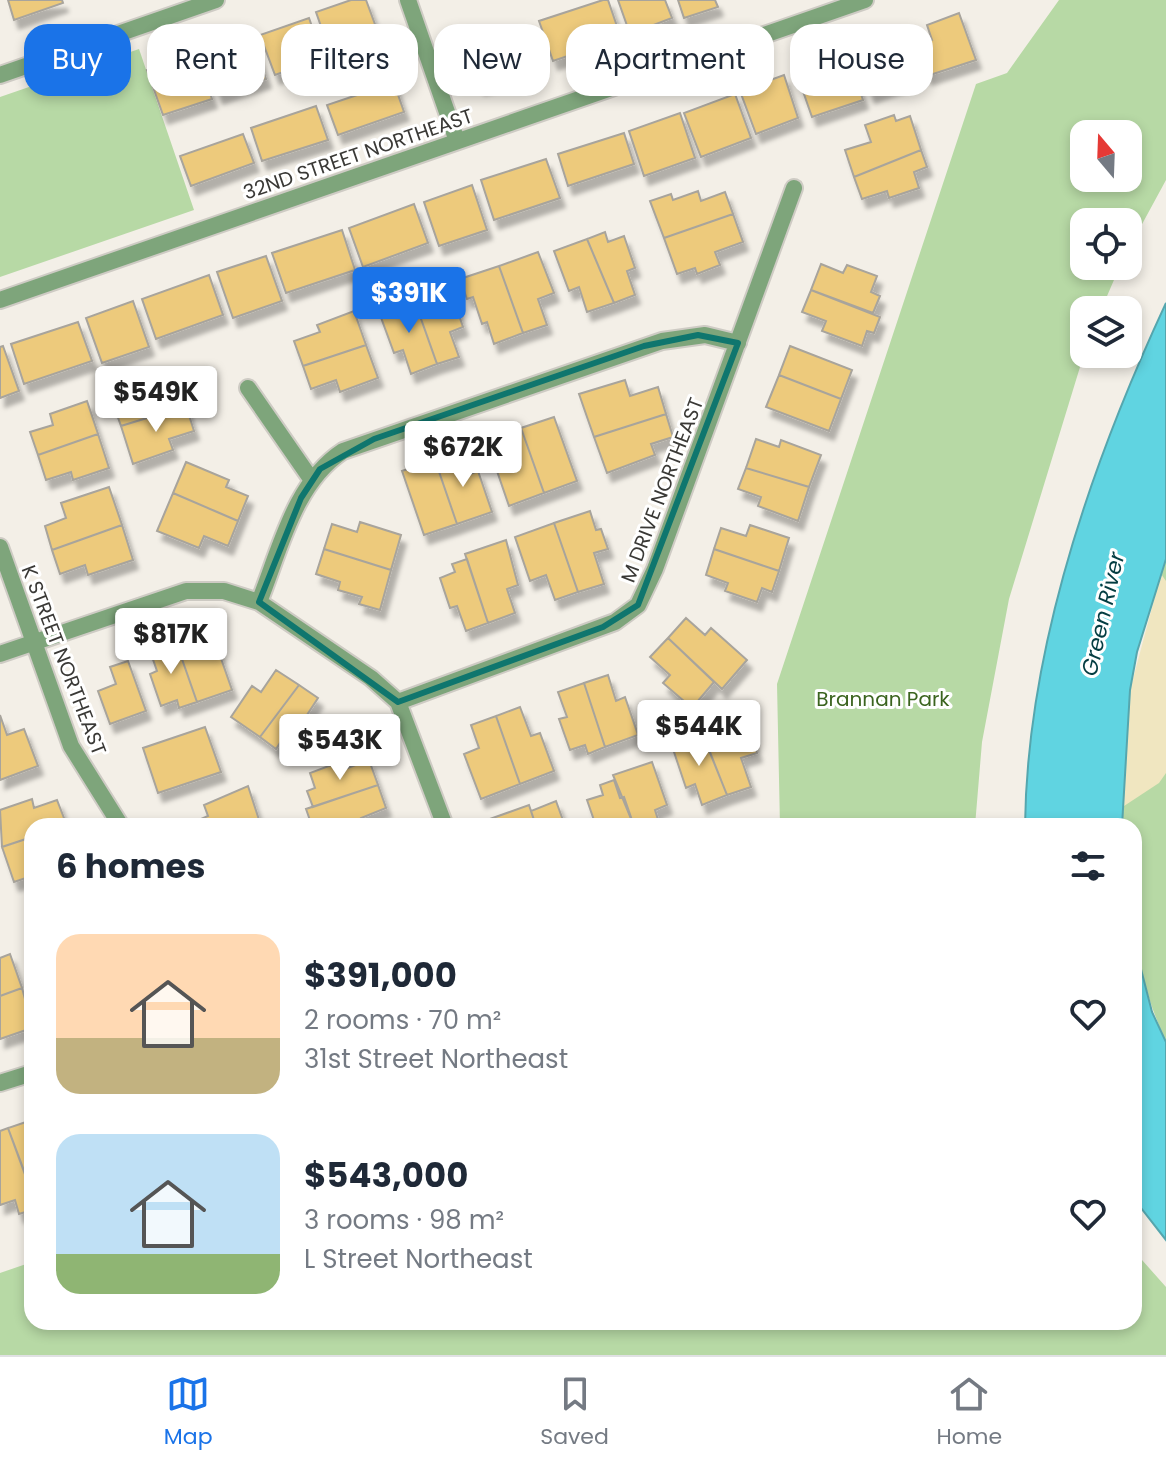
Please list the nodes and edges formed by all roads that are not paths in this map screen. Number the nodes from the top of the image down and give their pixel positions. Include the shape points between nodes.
1 (216, 0) edge
2 (408, 0) edge
3 (865, 0) edge
4 (0, 75) edge
5 (457, 141) junction
6 (794, 188) dead end
7 (0, 300) edge
8 (738, 343) junction
9 (248, 388) dead end
10 (311, 479) junction
11 (0, 547) edge
12 (259, 602) junction
13 (34, 642) junction
14 (0, 654) edge
15 (398, 702) junction
16 (116, 818) edge
17 (442, 818) edge
18 (24, 1076) edge
19 (0, 1083) edge

1 - 4 street
2 - 5 street
3 - 5 street, 32ND STREET NORTHEAST
5 - 7 street, 32ND STREET NORTHEAST
6 - 8 street, M DRIVE NORTHEAST
8 - 10 street via 698,335 644,346 355,446
8 - 15 street, M DRIVE NORTHEAST via 655,569 631,612 591,632
9 - 10 street
10 - 12 street
11 - 13 street, K STREET NORTHEAST
12 - 13 street via 224,591 186,591
12 - 15 street
13 - 14 street
13 - 16 street, K STREET NORTHEAST via 71,746
15 - 17 street
18 - 19 street

